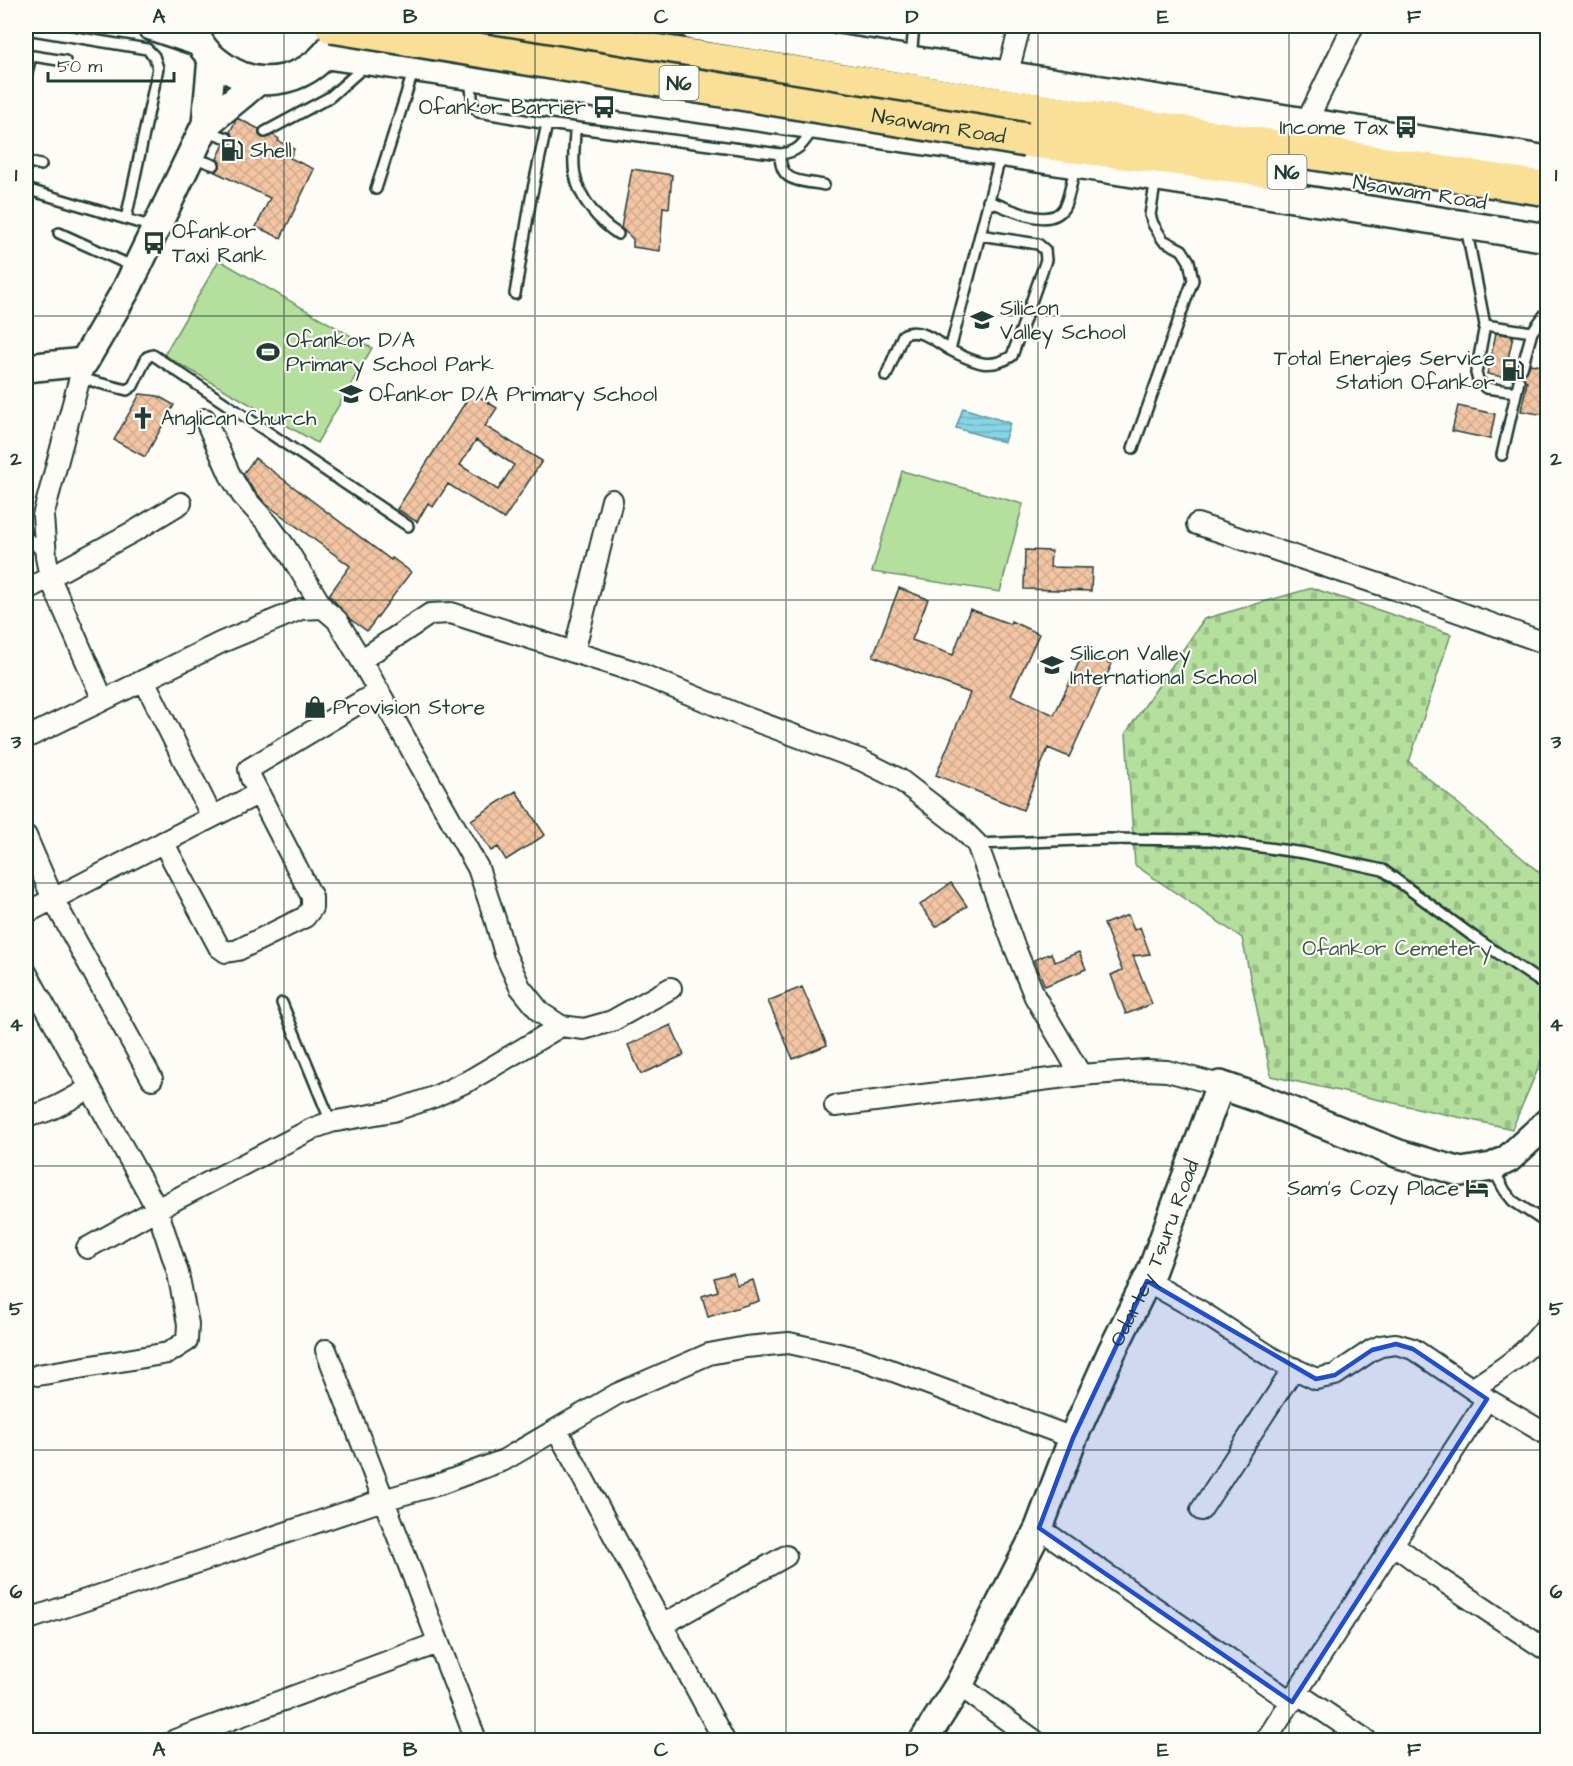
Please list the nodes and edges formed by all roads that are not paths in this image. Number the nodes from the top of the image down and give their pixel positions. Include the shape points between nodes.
1 (151, 26) edge
2 (343, 26) edge
3 (492, 26) edge
4 (693, 26) edge
5 (914, 26) edge
6 (1020, 26) edge
7 (1353, 26) edge
8 (26, 29) edge
9 (330, 40) edge
10 (202, 42) edge
11 (28, 56) edge
12 (372, 61) junction
13 (911, 61) junction
14 (65, 62) dead end
15 (415, 67) junction
16 (470, 75) junction
17 (1007, 76) junction
18 (26, 77) edge
19 (258, 81) junction
20 (1306, 123) junction
21 (547, 124) junction
22 (816, 125) junction
23 (575, 128) junction
24 (212, 130) junction
25 (265, 132) dead end
26 (1020, 134) junction
27 (780, 154) junction
28 (1548, 160) edge
29 (26, 161) edge
30 (1076, 164) junction
31 (41, 165) dead end
32 (1156, 176) junction
33 (824, 185) dead end
34 (26, 189) edge
35 (376, 189) dead end
36 (1548, 189) edge
37 (988, 201) junction
38 (1548, 212) edge
39 (126, 219) junction
40 (1465, 225) junction
41 (155, 228) junction
42 (59, 233) dead end
43 (618, 234) dead end
44 (980, 235) junction
45 (1548, 238) edge
46 (136, 268) junction
47 (515, 294) dead end
48 (1548, 310) edge
49 (1485, 325) junction
50 (1532, 332) junction
51 (950, 350) junction
52 (26, 368) edge
53 (1522, 368) dead end
54 (82, 370) junction
55 (886, 376) dead end
56 (1519, 381) dead end
57 (1516, 392) junction
58 (205, 419) dead end
59 (1133, 448) dead end
60 (1502, 455) dead end
61 (612, 500) dead end
62 (181, 503) dead end
63 (1197, 524) dead end
64 (408, 526) dead end
65 (26, 535) edge
66 (46, 557) junction
67 (50, 578) junction
68 (26, 590) edge
69 (323, 608) junction
70 (1548, 644) edge
71 (573, 652) junction
72 (361, 660) junction
73 (144, 680) junction
74 (379, 692) junction
75 (103, 700) junction
76 (26, 738) edge
77 (258, 793) junction
78 (212, 817) junction
79 (26, 836) edge
80 (163, 842) junction
81 (977, 844) junction
82 (53, 898) junction
83 (26, 913) edge
84 (26, 972) edge
85 (1548, 987) edge
86 (671, 988) dead end
87 (282, 1002) dead end
88 (561, 1026) junction
89 (1081, 1075) junction
90 (152, 1079) dead end
91 (1220, 1085) junction
92 (89, 1089) junction
93 (835, 1106) dead end
94 (26, 1114) edge
95 (331, 1122) junction
96 (1548, 1122) edge
97 (1492, 1167) junction
98 (157, 1209) junction
99 (1548, 1224) edge
100 (87, 1248) dead end
101 (1147, 1281) junction
102 (1548, 1324) edge
103 (326, 1350) dead end
104 (1294, 1368) junction
105 (38, 1375) dead end
106 (1480, 1394) junction
107 (556, 1430) junction
108 (1548, 1435) edge
109 (1073, 1438) junction
110 (383, 1500) junction
111 (1201, 1510) dead end
112 (1039, 1528) junction
113 (1394, 1544) junction
114 (786, 1556) dead end
115 (26, 1620) edge
116 (662, 1625) junction
117 (438, 1643) junction
118 (1548, 1651) edge
119 (959, 1685) junction
120 (1294, 1698) junction
121 (175, 1740) edge
122 (476, 1740) edge
123 (724, 1740) edge
124 (924, 1740) edge
125 (1034, 1740) edge
126 (1266, 1740) edge
127 (1366, 1740) edge

1 - 10 main road
2 - 9 main road
3 - 26 highway, Nsawam Road / N6
4 - 13 main road
5 - 13 lane
6 - 17 street
7 - 20 street
8 - 39 lane via 147,49 154,56 158,68
9 - 12 main road
9 - 19 main road via 308,71 284,80
9 - 26 highway, Nsawam Road / N6, bridge
10 - 19 main road via 233,73
10 - 24 main road
11 - 14 lane
11 - 18 lane
12 - 15 main road
12 - 25 lane via 330,97
13 - 17 main road
15 - 16 main road
15 - 35 lane
16 - 21 lane via 473,106 479,111
16 - 22 main road
17 - 20 main road
19 - 24 main road
20 - 28 main road
21 - 23 lane
21 - 47 lane
22 - 26 main road
22 - 27 lane via 801,146
23 - 27 lane
23 - 43 lane via 577,184 604,225
24 - 41 main road via 202,160
26 - 30 main road
26 - 36 highway, Nsawam Road / N6
26 - 37 lane
26 - 38 highway, Nsawam Road / N6
27 - 33 lane via 783,173
29 - 31 lane
30 - 32 main road
30 - 37 lane via 1063,208 1054,216 1043,219
32 - 40 main road
32 - 59 lane via 1150,215 1162,240 1182,250 1193,280
34 - 39 lane
37 - 44 lane
39 - 41 lane
40 - 45 main road
40 - 49 lane
41 - 46 main road
42 - 46 lane
44 - 51 lane
44 - 51 lane via 1038,244 1045,250 1046,260 1012,356 992,365
46 - 54 main road
48 - 50 lane
49 - 50 lane
49 - 57 lane via 1476,373 1479,380 1486,388
50 - 53 lane
51 - 55 lane via 919,333 903,335
52 - 54 main road
54 - 64 lane via 127,390 133,386 147,357 153,355
54 - 66 street via 42,516
56 - 57 lane
57 - 60 lane
58 - 69 street via 242,495 269,525
61 - 71 street
62 - 67 street
63 - 70 street
65 - 66 lane
66 - 67 street
67 - 68 street
67 - 75 street
69 - 72 street via 337,620
69 - 73 street via 301,609
71 - 72 street via 451,613 430,614
71 - 81 street via 636,672 861,760 899,779 957,823
72 - 74 street
73 - 75 street
73 - 78 street
74 - 77 street via 249,769
74 - 88 street via 478,868 505,954 520,987 541,1013
75 - 76 street
77 - 78 street
77 - 80 street via 312,897 312,908 305,917 226,952 219,947
78 - 80 street
79 - 82 street
80 - 82 street
81 - 85 lane via 1210,840 1304,853 1383,870
81 - 89 street via 1035,997
82 - 83 street
82 - 90 street
84 - 92 street
86 - 88 street via 612,1021 584,1029
87 - 95 lane
88 - 95 street via 434,1097 393,1111
89 - 91 street via 1167,1071
89 - 93 street
91 - 97 main road via 1399,1154 1461,1172
91 - 101 main road, Odartey Tsuru Road
92 - 94 street via 39,1114
92 - 98 street
95 - 98 street
96 - 97 main road via 1508,1159
97 - 99 lane via 1513,1201
98 - 100 street
98 - 105 street via 178,1273 188,1324 187,1341 168,1353
101 - 104 street
101 - 109 main road, Odartey Tsuru Road
102 - 106 street
103 - 110 street
104 - 106 street via 1316,1379 1335,1375 1372,1350 1396,1344 1413,1349
104 - 111 street
106 - 108 street
106 - 113 street
107 - 109 street via 618,1394 709,1354 789,1343 861,1359
107 - 110 street via 504,1460
107 - 116 street
109 - 112 main road, Odartey Tsuru Road
110 - 115 street
110 - 117 street
112 - 119 main road, Odartey Tsuru Road
112 - 120 street
113 - 118 street
113 - 120 street
114 - 116 street
116 - 123 street
117 - 121 street
117 - 122 street
119 - 124 main road, Odartey Tsuru Road
119 - 125 street
120 - 126 street
120 - 127 street

